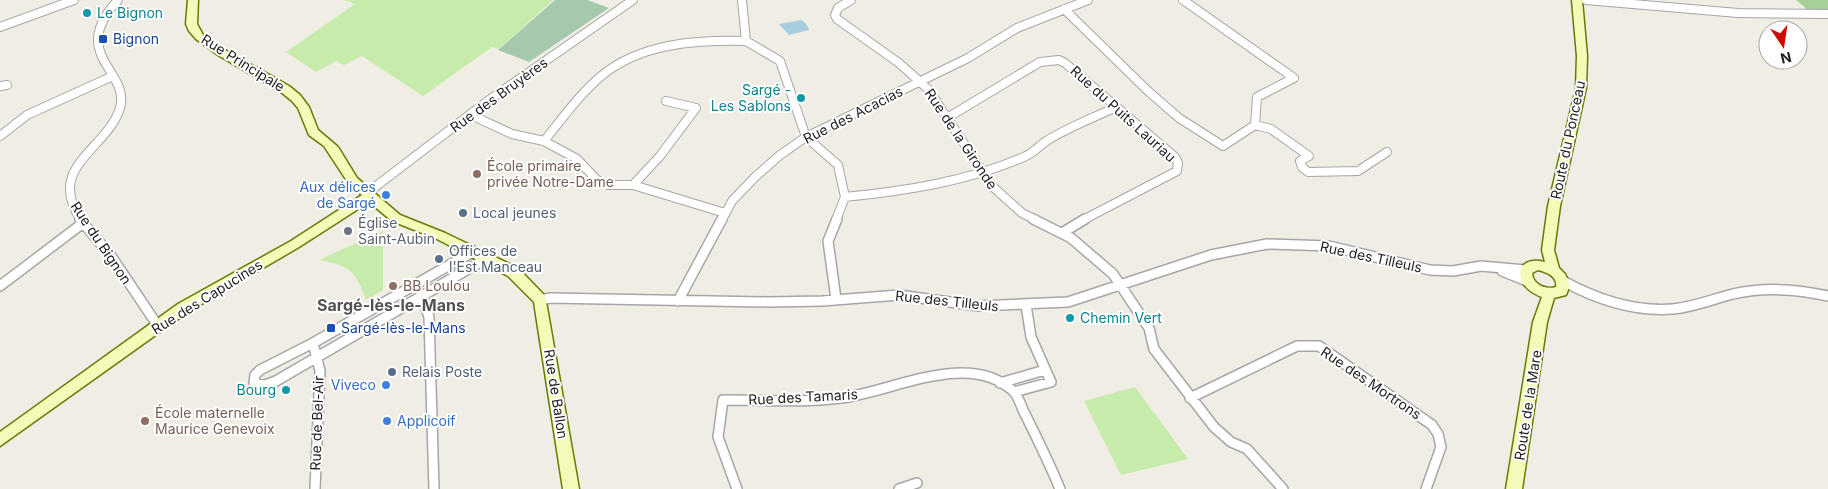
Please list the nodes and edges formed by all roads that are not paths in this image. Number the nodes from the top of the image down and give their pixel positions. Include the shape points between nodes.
1 (74, 0) edge
2 (106, 0) edge
3 (118, 0) edge
4 (192, 0) edge
5 (633, 0) edge
6 (742, 0) edge
7 (851, 0) edge
8 (1088, 0) edge
9 (1183, 0) edge
10 (1577, 0) edge
11 (1586, 0) edge
12 (1064, 9) junction
13 (1828, 14) edge
14 (0, 27) edge
15 (746, 41) junction
16 (113, 76) junction
17 (921, 82) junction
18 (666, 101) dead end
19 (1116, 107) junction
20 (471, 115) junction
21 (948, 118) junction
22 (1255, 125) junction
23 (0, 136) edge
24 (806, 136) junction
25 (544, 141) junction
26 (1387, 152) dead end
27 (982, 171) junction
28 (633, 185) junction
29 (369, 195) junction
30 (845, 197) junction
31 (725, 213) junction
32 (83, 222) junction
33 (1062, 233) junction
34 (1548, 250) junction
35 (474, 251) junction
36 (487, 258) junction
37 (1543, 282) junction
38 (1120, 284) junction
39 (415, 285) junction
40 (0, 286) edge
41 (423, 296) junction
42 (1828, 296) edge
43 (836, 299) junction
44 (540, 300) junction
45 (678, 301) junction
46 (1026, 306) junction
47 (158, 326) junction
48 (313, 343) junction
49 (317, 357) junction
50 (1045, 370) junction
51 (1000, 383) junction
52 (1014, 392) junction
53 (1190, 398) junction
54 (0, 440) edge
55 (917, 483) dead end
56 (315, 489) edge
57 (434, 489) edge
58 (571, 489) edge
59 (737, 489) edge
60 (899, 489) edge
61 (1060, 489) edge
62 (1283, 489) edge
63 (1426, 489) edge
64 (1514, 489) edge

1 - 14 street
2 - 3 street
3 - 16 street, Rue du Bignon via 101,25 98,52
4 - 29 street, Rue Principale via 194,32 296,98 313,132 328,143 353,181
5 - 20 street, Rue des Bruyères
6 - 15 street
7 - 17 street, Rue de la Gironde via 838,8 835,15 838,19
8 - 12 street, Rue des Acacias
9 - 22 street via 1294,78 1257,96
10 - 34 street, Route du Ponceau via 1581,88 1554,206
11 - 13 street via 1738,13
12 - 17 street, Rue des Acacias via 1017,28
12 - 22 street via 1179,118 1222,146
15 - 24 street via 780,61
15 - 25 street via 706,40 674,44 626,60 596,81
16 - 23 street via 27,115
16 - 32 street, Rue du Bignon via 121,95 118,114 79,166 69,188 72,205
17 - 21 street, Rue de la Gironde
17 - 24 street, Rue des Acacias
18 - 28 street via 696,108 660,156
19 - 21 street, Rue du Puits Lauriau via 1065,63 1051,59 1040,62
19 - 27 street via 1046,141 1027,156
19 - 33 street, Rue du Puits Lauriau via 1175,157 1178,168
20 - 25 street via 512,134
20 - 29 street, Rue des Bruyères via 375,187
21 - 27 street, Rue de la Gironde
22 - 26 street via 1271,129 1309,156 1300,161 1308,172 1358,171
24 - 30 street via 838,165
24 - 31 street, Rue des Acacias via 755,177
25 - 28 street via 577,159 596,180 608,185
27 - 30 street via 928,186
27 - 33 street, Rue de la Gironde via 992,186 1022,213
28 - 31 street
29 - 35 street, Rue Principale via 396,218
29 - 47 street, Rue des Capucines via 295,244 183,308
30 - 43 street via 828,241
31 - 45 street, Rue des Acacias
32 - 40 street
32 - 47 street, Rue du Bignon
33 - 38 street, Rue de la Gironde via 1097,258
34 - 37 street, Route du Ponceau
34 - 37 street, Route du Ponceau via 1553,270
35 - 36 street, Rue Principale
35 - 39 street
36 - 41 street
36 - 44 street, Rue Principale via 513,272
37 - 38 street, Rue des Tilleuls via 1492,267 1430,270 1329,246 1267,244 1212,255
37 - 42 street, Rue des Tilleuls via 1604,300 1662,309 1755,291 1789,290
37 - 64 street, Route de la Mare via 1540,322
38 - 46 street, Rue des Tilleuls via 1068,302
38 - 53 street via 1149,328 1154,350
39 - 41 street
39 - 48 street
41 - 49 street
41 - 57 street via 429,317
43 - 45 street, Rue des Tilleuls
43 - 46 street, Rue des Tilleuls via 899,294 978,306
44 - 45 street, Rue des Tilleuls
44 - 58 street, Rue de Ballon
46 - 50 street via 1032,336
47 - 54 street, Rue des Capucines
48 - 49 street, Rue de Bel-Air
48 - 49 street via 260,370 254,383 266,385
49 - 56 street, Rue de Bel-Air via 320,371
50 - 51 street
50 - 52 street via 1051,382
51 - 52 street
51 - 59 street, Rue des Tamaris via 975,374 947,373 857,396 722,400 718,437
52 - 61 street
53 - 62 street via 1214,428 1231,442 1247,449
53 - 63 street, Rue des Mortrons via 1297,346 1319,346 1432,425 1441,440 1441,447
55 - 60 street

